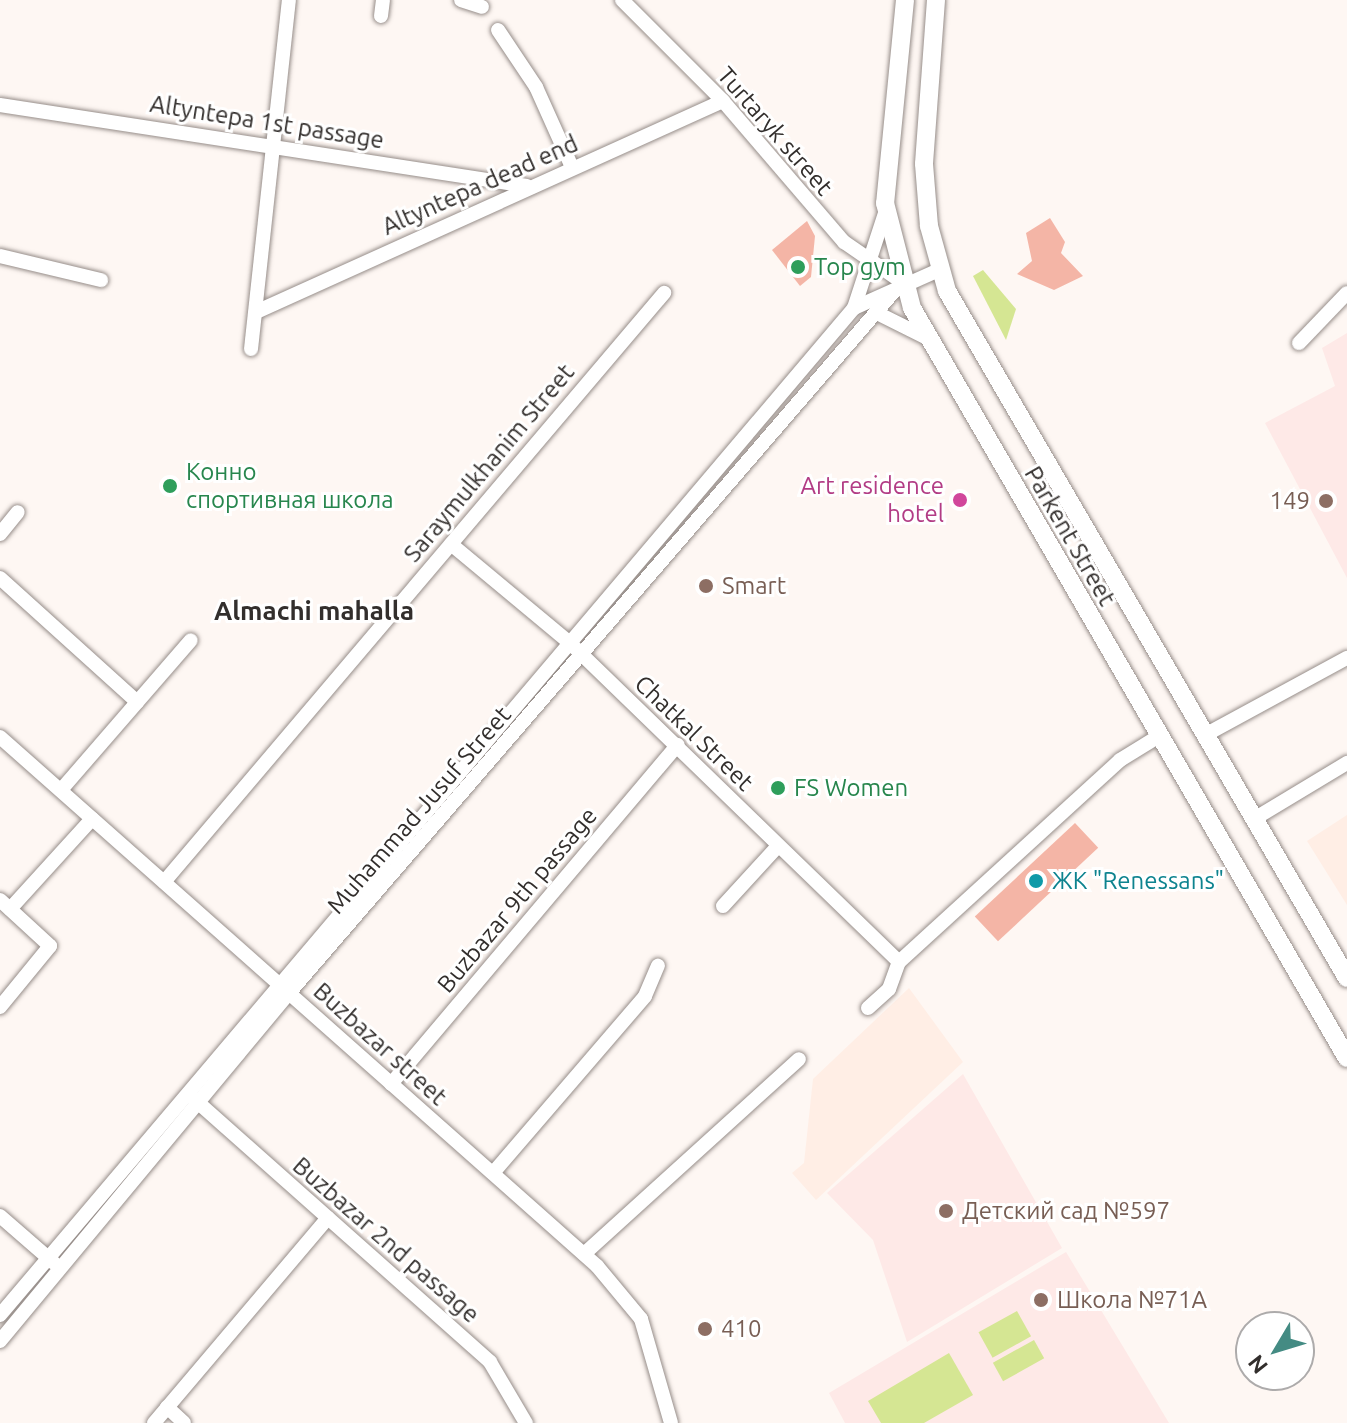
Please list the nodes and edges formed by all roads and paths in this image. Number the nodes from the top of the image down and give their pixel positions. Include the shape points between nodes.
1 (289, 0) edge
2 (383, 0) edge
3 (461, 0) edge
4 (622, 0) edge
5 (905, 0) edge
6 (936, 0) edge
7 (482, 7) dead end
8 (381, 16) dead end
9 (498, 30) dead end
10 (723, 101) junction
11 (0, 105) edge
12 (270, 147) junction
13 (572, 167) junction
14 (527, 186) junction
15 (885, 213) junction
16 (0, 256) edge
17 (868, 259) junction
18 (939, 270) junction
19 (101, 280) dead end
20 (902, 282) junction
21 (664, 293) dead end
22 (1347, 293) edge
23 (854, 308) junction
24 (256, 312) junction
25 (877, 313) junction
26 (927, 338) junction
27 (1299, 343) dead end
28 (251, 349) dead end
29 (18, 512) dead end
30 (0, 534) edge
31 (451, 544) junction
32 (0, 578) edge
33 (191, 640) dead end
34 (570, 643) junction
35 (582, 655) junction
36 (1347, 658) edge
37 (137, 702) junction
38 (1205, 735) junction
39 (1159, 736) junction
40 (0, 737) edge
41 (677, 745) junction
42 (1347, 763) edge
43 (61, 790) junction
44 (92, 819) junction
45 (1254, 819) junction
46 (777, 847) junction
47 (164, 882) junction
48 (5, 905) edge
49 (723, 906) dead end
50 (899, 962) junction
51 (658, 966) dead end
52 (1347, 978) edge
53 (284, 988) junction
54 (0, 1007) edge
55 (868, 1008) dead end
56 (1347, 1058) edge
57 (799, 1059) dead end
58 (391, 1084) junction
59 (196, 1099) junction
60 (493, 1173) junction
61 (0, 1216) edge
62 (328, 1218) junction
63 (584, 1254) junction
64 (55, 1264) junction
65 (0, 1315) edge
66 (0, 1341) edge
67 (167, 1407) junction
68 (154, 1423) edge
69 (184, 1423) edge
70 (526, 1423) edge
71 (671, 1423) edge

1 - 12 street
2 - 8 street
3 - 7 street
4 - 10 street, Turtaryk street
5 - 15 main road, Parkent Street
6 - 18 main road, Parkent Street via 924,164
9 - 13 street via 536,87
10 - 13 street, Altyntepa dead end
10 - 17 street, Turtaryk street via 844,242
11 - 12 street, Altyntepa 1st passage
12 - 14 street, Altyntepa 1st passage
12 - 24 street
13 - 14 street, Altyntepa dead end
14 - 24 street, Altyntepa dead end
15 - 17 street, Muhammad Jusuf Street
15 - 20 main road, Parkent Street
16 - 19 street
17 - 20 street, Turtaryk street
17 - 23 street, Muhammad Jusuf Street
18 - 20 street
18 - 38 main road, Parkent Street
20 - 23 street, Muhammad Jusuf Street
20 - 25 street, Muhammad Jusuf Street
20 - 26 main road, Parkent Street
21 - 31 street, Saraymulkhanim Street
22 - 27 street
23 - 34 street, Muhammad Jusuf Street
24 - 28 street
25 - 26 street
25 - 35 street, Muhammad Jusuf Street
26 - 39 main road, Parkent Street
29 - 30 street
31 - 34 street, Chatkal Street
31 - 47 street, Saraymulkhanim Street
32 - 37 street
33 - 37 street
34 - 35 street, Chatkal Street
34 - 53 street, Muhammad Jusuf Street
35 - 41 street, Chatkal Street
35 - 53 street, Muhammad Jusuf Street
36 - 38 street
37 - 43 street
38 - 45 main road, Parkent Street
39 - 50 street via 1120,760
39 - 56 main road, Parkent Street
40 - 43 street, Buzbazar street
41 - 46 street, Chatkal Street
41 - 58 street, Buzbazar 9th passage
42 - 45 street
43 - 44 street, Buzbazar street
44 - 47 street, Buzbazar street
44 - 48 street
45 - 52 main road, Parkent Street
46 - 49 street
46 - 50 street, Chatkal Street
47 - 53 street, Buzbazar street
48 - 54 street via 47,942 48,952
50 - 55 street via 889,989
51 - 60 street via 645,996
53 - 58 street, Buzbazar street
53 - 59 street, Muhammad Jusuf Street
57 - 63 street
58 - 60 street, Buzbazar street
59 - 62 street, Buzbazar 2nd passage
59 - 64 street, Muhammad Jusuf Street
60 - 63 street, Buzbazar street
61 - 64 street
62 - 67 street
62 - 70 street, Buzbazar 2nd passage via 490,1362
63 - 71 street, Buzbazar street via 641,1319
64 - 65 street, Muhammad Jusuf Street
64 - 66 street, Muhammad Jusuf Street
67 - 68 street
67 - 69 street

